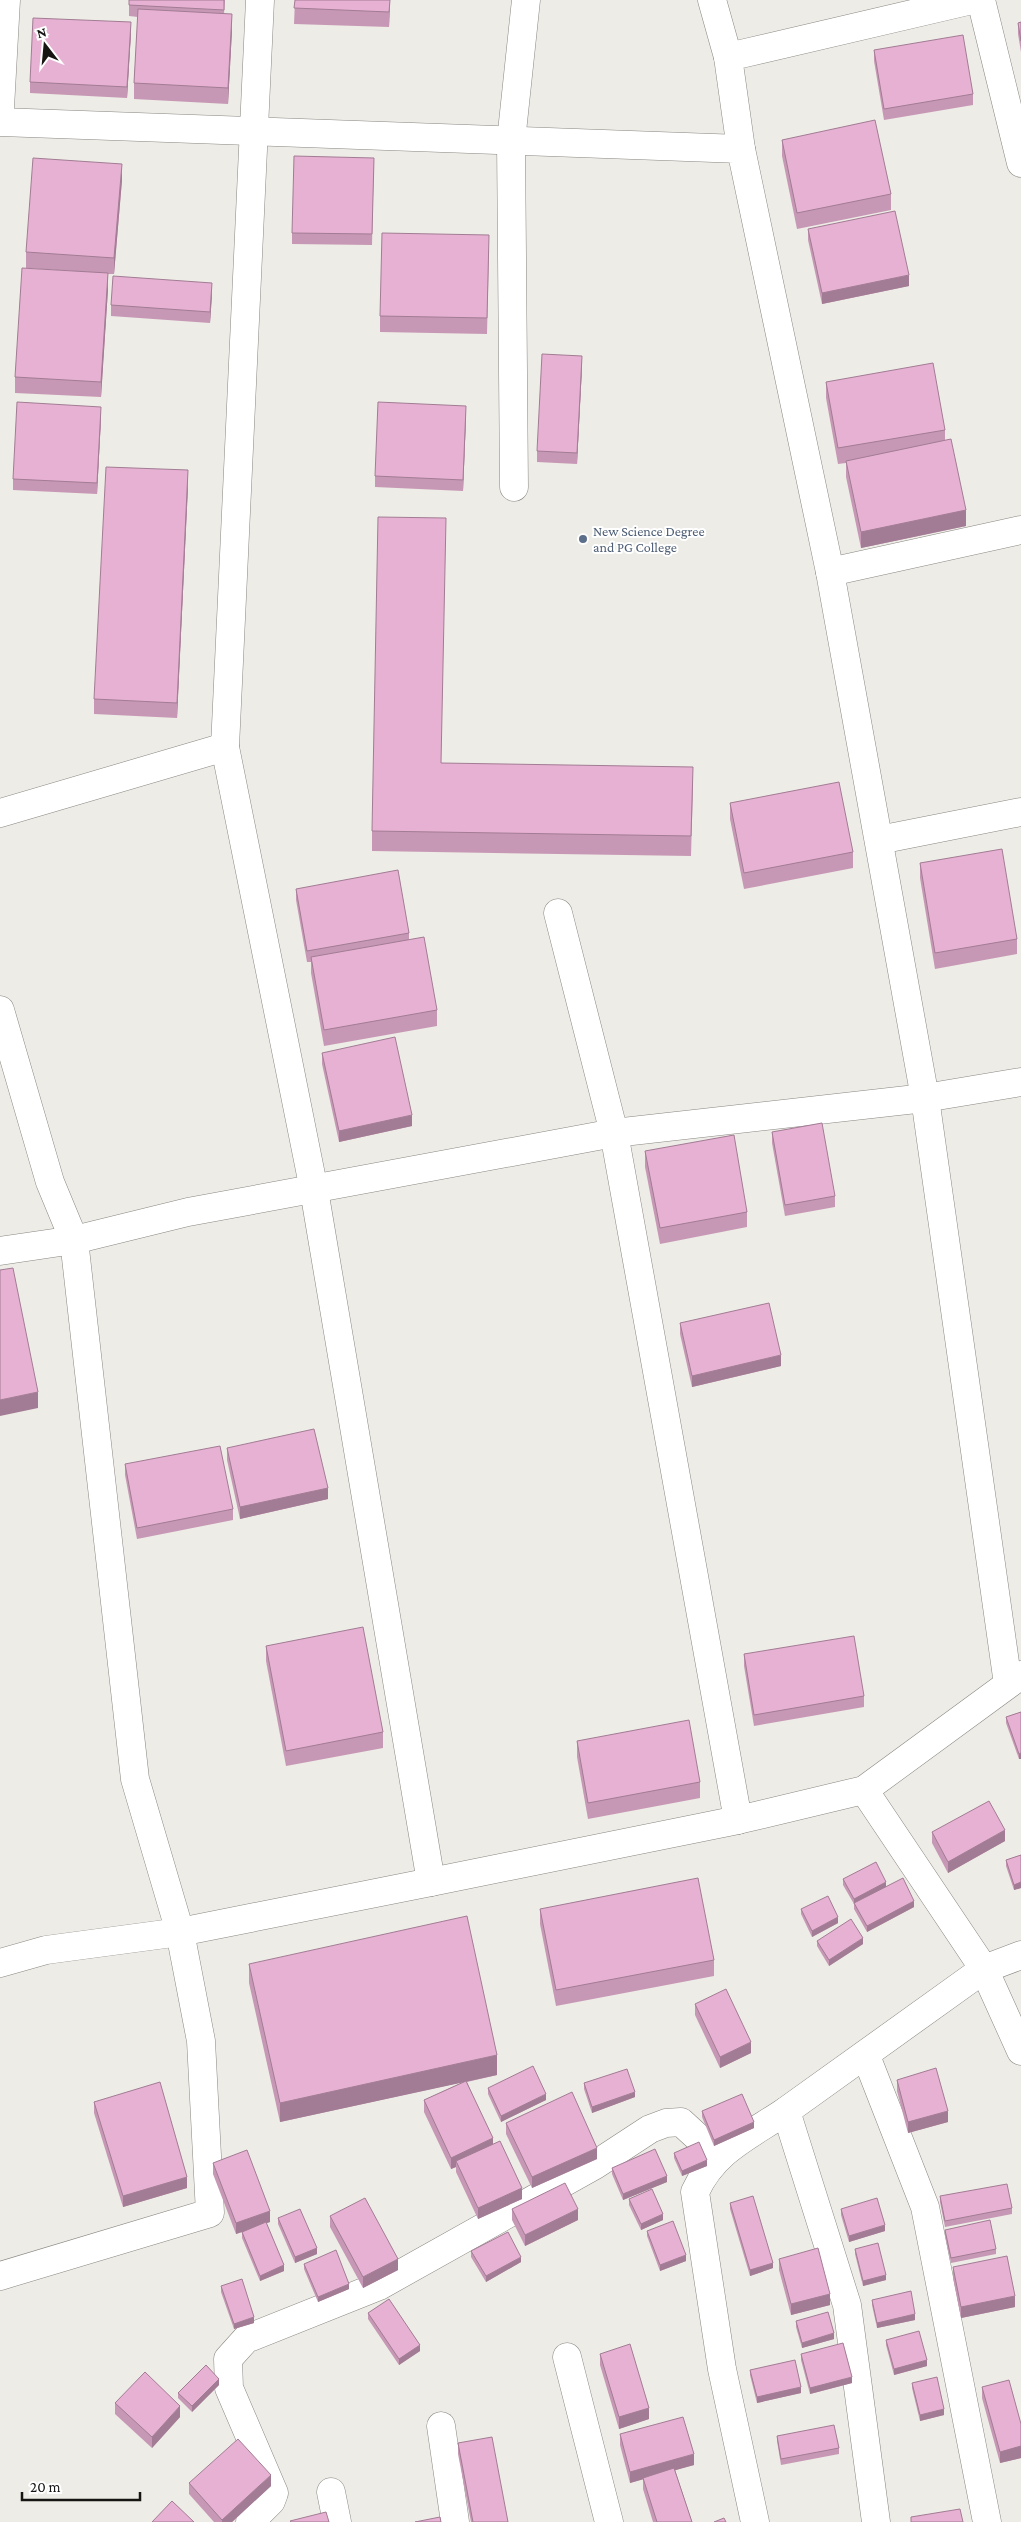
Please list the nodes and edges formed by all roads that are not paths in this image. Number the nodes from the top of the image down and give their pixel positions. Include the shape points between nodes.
1 (6, 0) edge
2 (260, 0) edge
3 (526, 0) edge
4 (712, 0) edge
5 (972, 0) edge
6 (981, 0) edge
7 (728, 57) junction
8 (0, 108) edge
9 (0, 122) edge
10 (252, 131) junction
11 (511, 141) junction
12 (741, 149) junction
13 (1021, 163) edge
14 (514, 488) dead end
15 (1021, 530) edge
16 (830, 572) junction
17 (225, 747) junction
18 (1021, 812) edge
19 (0, 813) edge
20 (879, 840) junction
21 (558, 913) dead end
22 (0, 1010) edge
23 (1021, 1082) edge
24 (925, 1098) junction
25 (614, 1133) junction
26 (314, 1190) junction
27 (74, 1240) junction
28 (0, 1251) edge
29 (1015, 1680) edge
30 (864, 1790) junction
31 (738, 1820) junction
32 (431, 1882) junction
33 (180, 1932) junction
34 (1021, 1955) edge
35 (0, 1963) edge
36 (984, 1969) junction
37 (1021, 2051) edge
38 (866, 2056) junction
39 (786, 2111) junction
40 (718, 2156) junction
41 (0, 2276) edge
42 (567, 2357) dead end
43 (441, 2426) dead end
44 (331, 2492) dead end
45 (250, 2522) edge
46 (337, 2522) edge
47 (456, 2522) edge
48 (609, 2522) edge
49 (755, 2522) edge
50 (876, 2522) edge
51 (987, 2522) edge

1 - 8 street
2 - 10 street
3 - 11 street
4 - 7 street
5 - 7 street
6 - 13 street
7 - 12 street
9 - 10 street
10 - 11 street
10 - 17 street
11 - 12 street
11 - 14 street
12 - 16 street
15 - 16 street
16 - 20 street
17 - 19 street
17 - 26 street
18 - 20 street
20 - 24 street
21 - 25 street
22 - 27 street via 50,1182
23 - 24 street
24 - 25 street
24 - 29 street
25 - 26 street
25 - 31 street
26 - 27 street via 188,1212
26 - 32 street
27 - 28 street
27 - 33 street via 135,1779
29 - 30 street
30 - 31 street
30 - 36 street
31 - 32 street
32 - 33 street
33 - 35 street via 46,1950
33 - 41 street via 201,2041 210,2213
34 - 36 street
36 - 37 street
36 - 38 street
38 - 39 street
38 - 51 street via 925,2207
39 - 40 street
39 - 50 street via 847,2305
40 - 45 street via 681,2122 650,2129 595,2165 379,2286 246,2339 228,2359 229,2388 274,2493 271,2501
40 - 49 street via 703,2174 695,2192 722,2369
42 - 48 street
43 - 47 street
44 - 46 street

